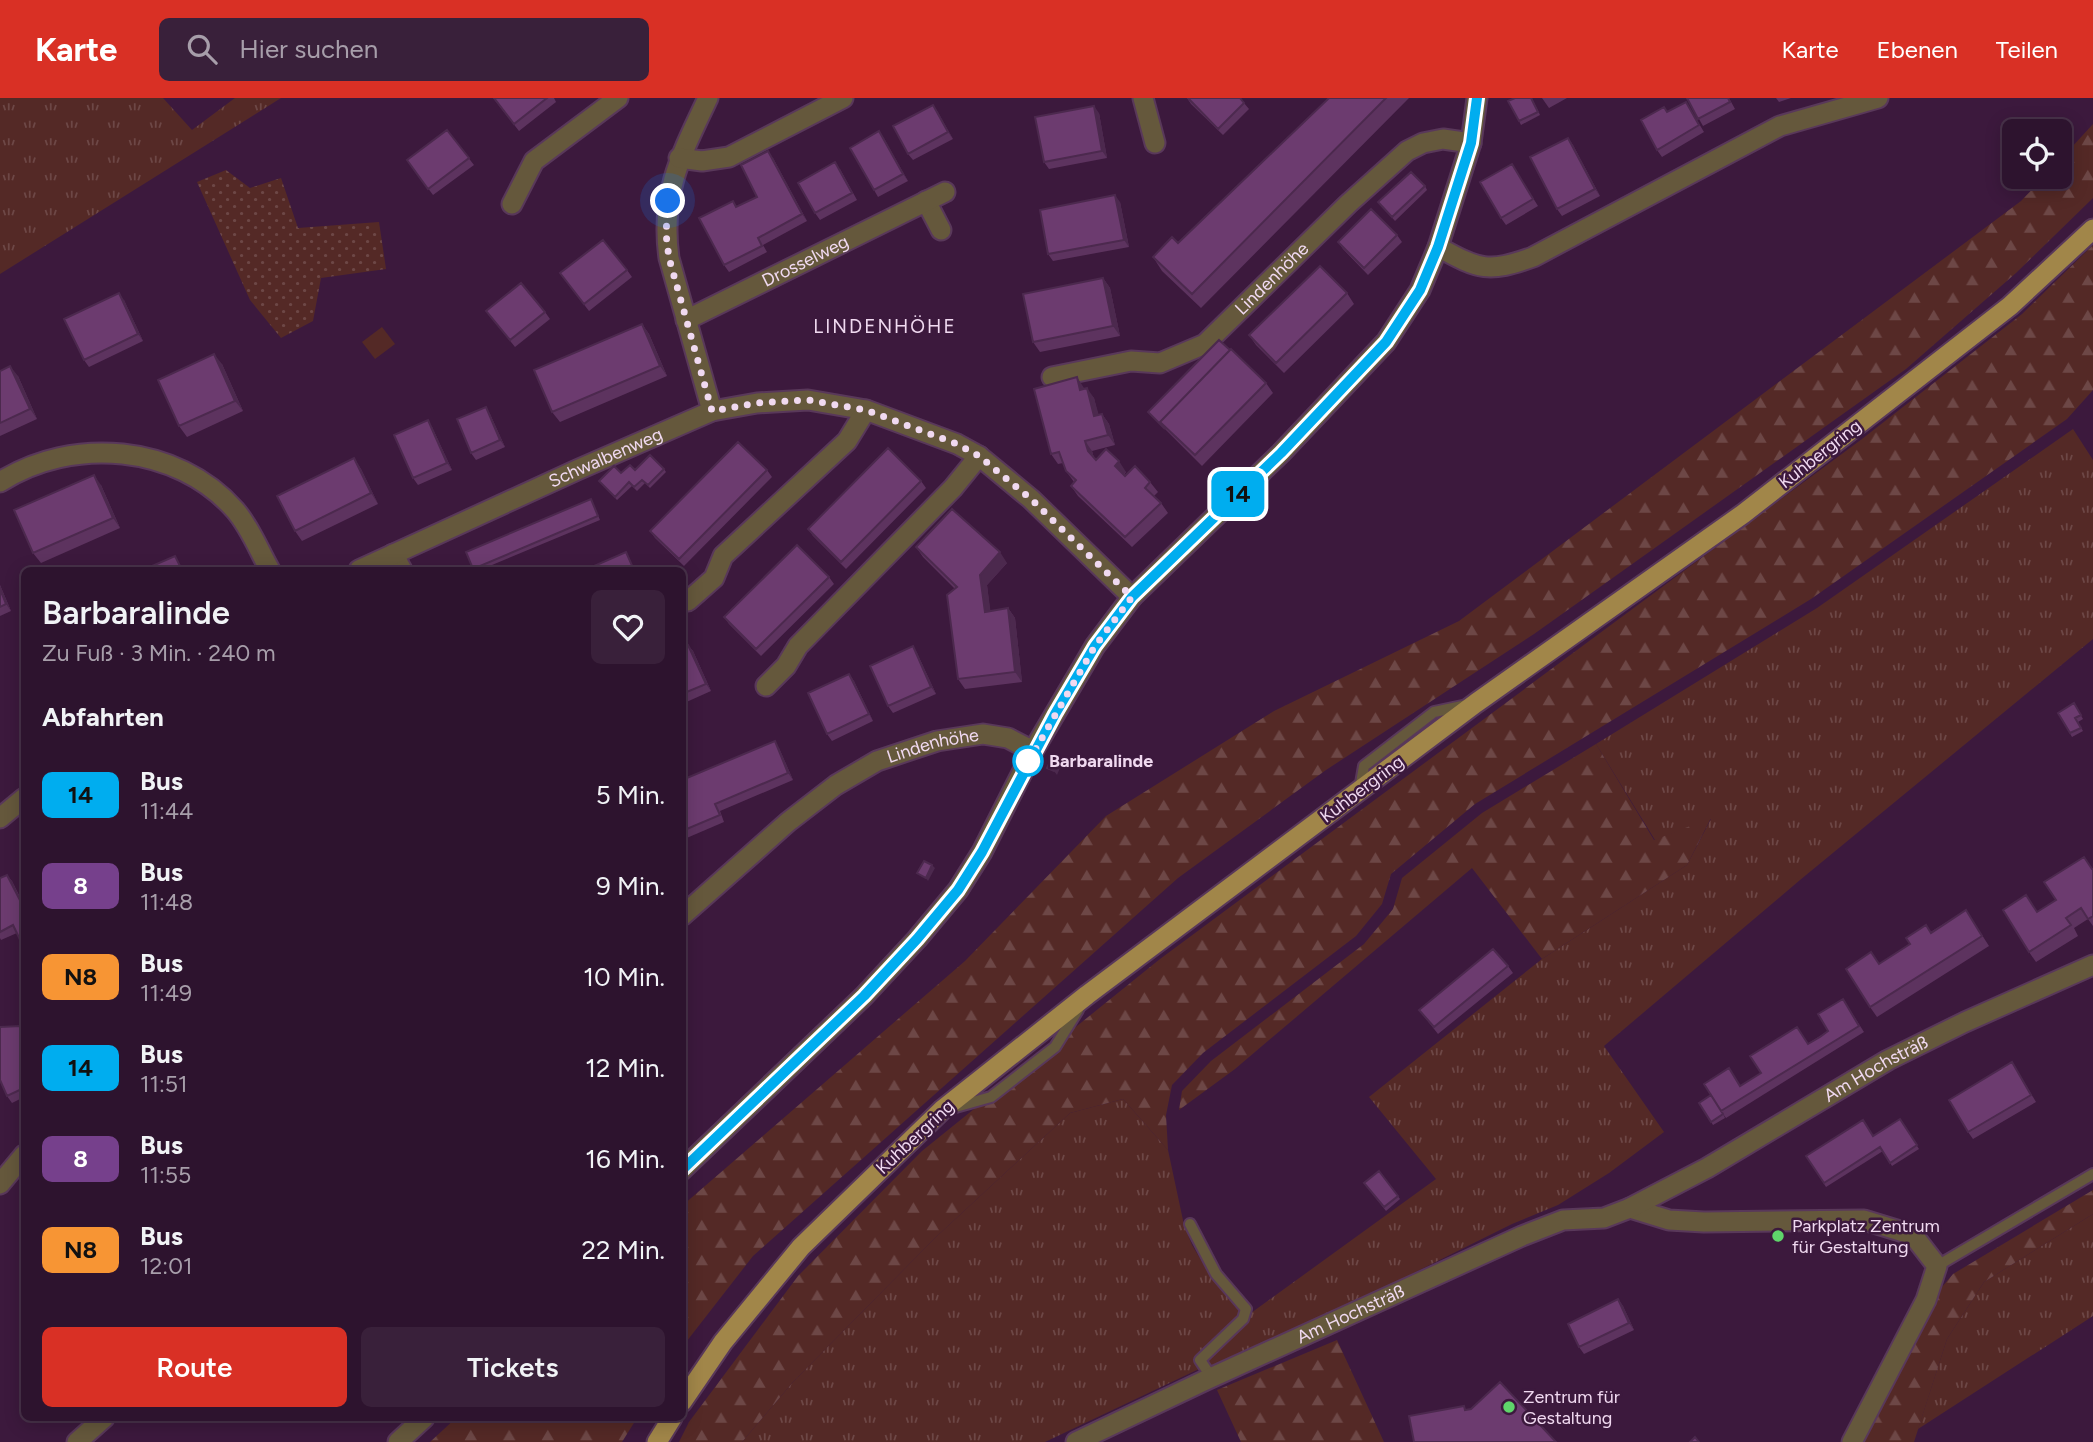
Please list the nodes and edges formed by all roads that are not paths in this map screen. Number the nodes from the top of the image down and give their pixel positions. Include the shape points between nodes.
1 (618, 98) edge
2 (708, 98) edge
3 (843, 98) edge
4 (1143, 98) edge
5 (1477, 98) edge
6 (1878, 98) edge
7 (1155, 142) dead end
8 (1471, 143) junction
9 (679, 158) junction
10 (945, 192) dead end
11 (926, 201) junction
12 (512, 204) dead end
13 (2093, 229) edge
14 (941, 230) dead end
15 (1438, 247) junction
16 (686, 320) junction
17 (1052, 377) dead end
18 (866, 410) junction
19 (712, 411) junction
20 (979, 456) junction
21 (0, 482) edge
22 (398, 562) edge
23 (268, 567) edge
24 (374, 567) edge
25 (1132, 597) junction
26 (688, 601) dead end
27 (766, 686) dead end
28 (1033, 751) junction
29 (21, 800) edge
30 (0, 818) edge
31 (686, 912) edge
32 (2093, 965) edge
33 (21, 1159) edge
34 (686, 1166) edge
35 (2093, 1174) edge
36 (0, 1184) edge
37 (1630, 1208) junction
38 (1190, 1224) dead end
39 (1937, 1266) junction
40 (1212, 1378) junction
41 (686, 1396) edge
42 (101, 1421) edge
43 (421, 1421) edge
44 (670, 1421) edge
45 (77, 1442) edge
46 (398, 1442) edge
47 (656, 1442) edge
48 (1076, 1442) edge
49 (1852, 1442) edge

1 - 12 street via 534,162
2 - 9 street
3 - 9 street via 729,157
4 - 7 street
5 - 8 street
6 - 15 street via 1780,126 1534,257 1503,268 1472,266
8 - 15 street
8 - 17 street, Lindenhöhe via 1443,139 1407,151 1205,344 1160,363 1131,361
9 - 16 street via 668,201 666,234
10 - 11 street, Drosselweg
11 - 14 street
11 - 16 street, Drosselweg
13 - 41 main road, Kuhbergring via 2010,306 1743,514 1476,703 1087,995 942,1110 802,1247 723,1342
15 - 25 street via 1420,290 1386,342 1281,453
16 - 19 street
18 - 19 street, Schwalbenweg via 808,400
18 - 20 street, Schwalbenweg
18 - 26 street via 847,440 723,556 714,578
19 - 22 street, Schwalbenweg
20 - 25 street, Schwalbenweg via 1031,499
20 - 27 street via 798,646
21 - 23 street via 21,468 64,456 111,452 156,459 201,480 236,511
22 - 24 street, Schwalbenweg
25 - 28 street via 1095,646
28 - 31 street, Lindenhöhe via 1008,738 983,734 937,741 877,761 788,822
28 - 34 street via 958,890 864,996
29 - 30 street
32 - 37 street, Am Hochsträß via 1888,1060 1707,1168
33 - 36 street
35 - 39 lane
37 - 39 street via 1669,1220 1704,1222 1864,1220 1913,1235
37 - 40 street, Am Hochsträß via 1604,1218 1563,1220 1522,1236
38 - 40 lane via 1216,1274 1246,1309 1244,1319 1200,1360
39 - 49 street via 1926,1300
40 - 48 street, Am Hochsträß
42 - 45 street
43 - 46 street
44 - 47 main road

